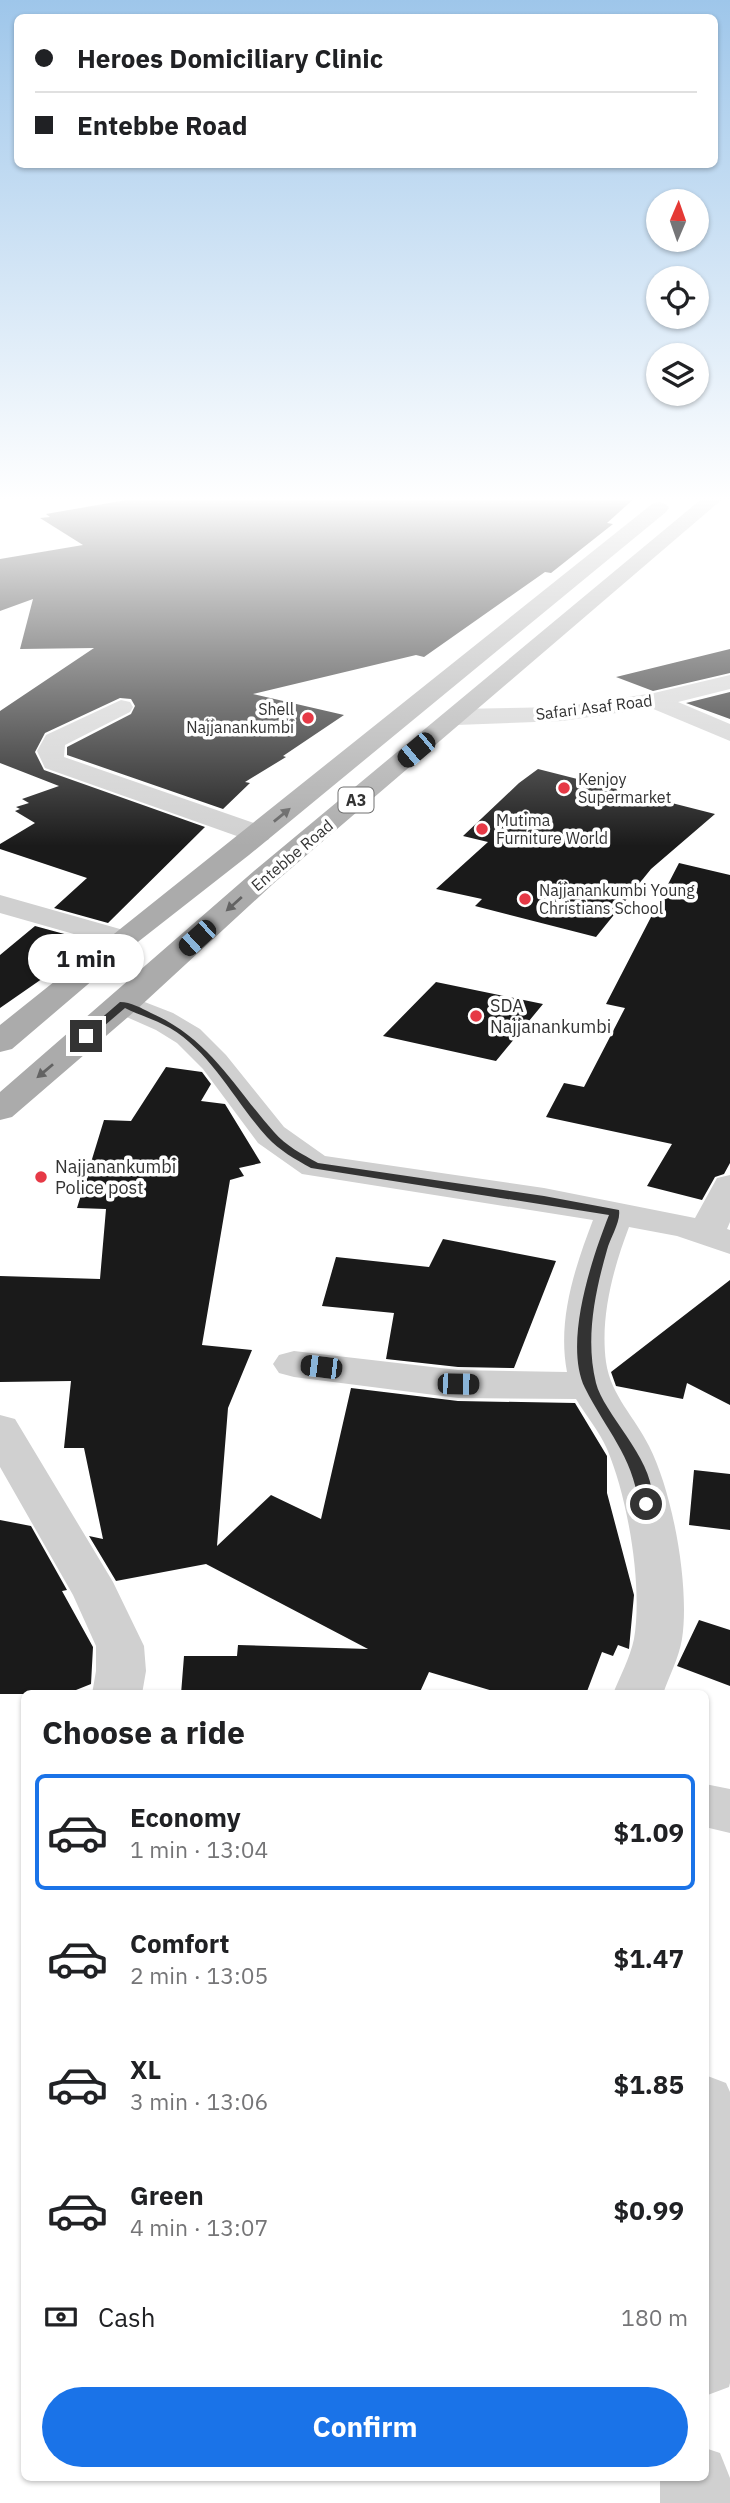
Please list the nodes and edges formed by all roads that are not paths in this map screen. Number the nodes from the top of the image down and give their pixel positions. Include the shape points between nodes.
1 (530, 613) edge
2 (579, 613) edge
3 (730, 682) edge
4 (654, 700) junction
5 (121, 707) dead end
6 (456, 717) junction
7 (730, 733) edge
8 (258, 834) junction
9 (0, 904) edge
10 (123, 939) junction
11 (124, 1004) junction
12 (0, 1042) edge
13 (0, 1110) edge
14 (730, 1186) edge
15 (615, 1213) junction
16 (718, 1238) edge
17 (293, 1364) dead end
18 (590, 1386) junction
19 (0, 1429) edge
20 (118, 1690) edge
21 (639, 1690) edge
22 (709, 1806) edge
23 (730, 1811) edge
24 (709, 2130) edge
25 (714, 2348) edge
26 (695, 2481) edge
27 (695, 2503) edge

8 -> 1 main road, A3
2 - 6 main road, Entebbe Road / A3
3 - 4 street, Safari Asaf Road
4 - 6 street, Safari Asaf Road via 562,714
4 - 7 street
5 - 8 street via 55,740 50,748 54,762
6 -> 11 main road, Entebbe Road / A3 via 264,877
8 - 10 main road, A3
9 - 10 street
10 - 12 main road, A3
11 -> 13 main road, Entebbe Road / A3
11 - 15 street via 174,1026 198,1046 270,1134 315,1166
14 - 16 street
15 - 16 street
15 - 18 street via 601,1248 584,1335
17 - 18 street via 458,1384
18 - 21 street via 628,1447 642,1482 661,1602 657,1640
19 - 20 street via 96,1594 120,1646
22 - 23 street
24 - 25 street via 720,2205
26 - 27 street

